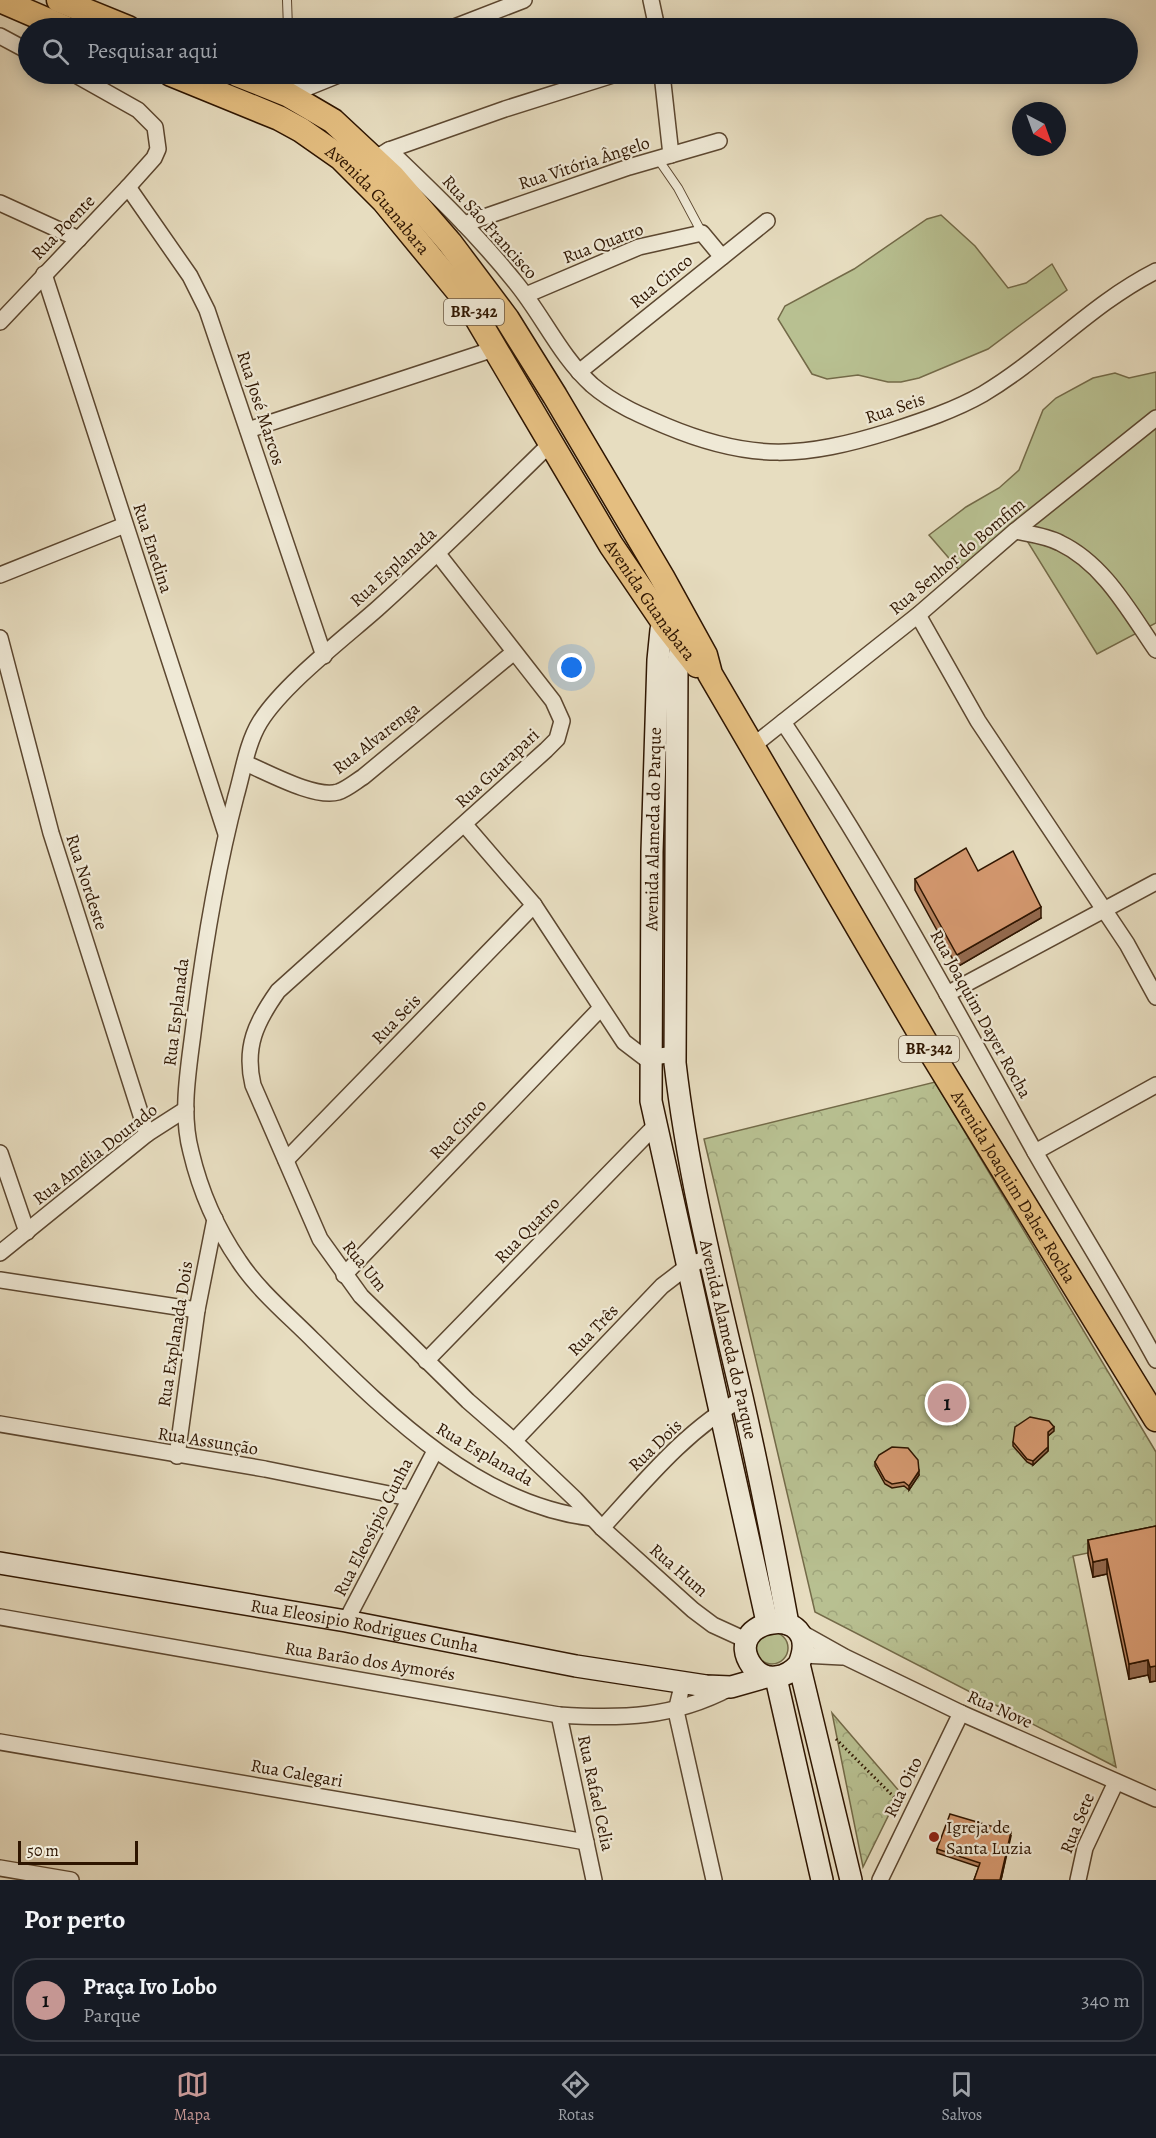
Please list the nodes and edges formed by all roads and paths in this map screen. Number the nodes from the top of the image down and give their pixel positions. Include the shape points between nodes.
1 (0, 0) edge
2 (59, 0) edge
3 (287, 0) edge
4 (524, 0) edge
5 (651, 0) edge
6 (41, 18) edge
7 (103, 18) edge
8 (288, 18) edge
9 (478, 18) edge
10 (655, 18) edge
11 (0, 36) edge
12 (18, 46) edge
13 (92, 84) edge
14 (196, 84) edge
15 (316, 84) edge
16 (584, 84) edge
17 (662, 84) edge
18 (289, 85) edge
19 (279, 118) junction
20 (718, 141) dead end
21 (665, 157) junction
22 (373, 160) junction
23 (128, 187) junction
24 (0, 203) edge
25 (767, 221) dead end
26 (464, 224) junction
27 (702, 233) junction
28 (79, 239) junction
29 (722, 257) junction
30 (1156, 271) edge
31 (44, 274) junction
32 (526, 295) junction
33 (0, 322) edge
34 (496, 348) junction
35 (579, 372) junction
36 (614, 401) joint
37 (1156, 418) edge
38 (248, 430) junction
39 (551, 443) junction
40 (125, 525) junction
41 (1015, 531) junction
42 (438, 554) junction
43 (0, 575) edge
44 (671, 615) junction
45 (918, 615) junction
46 (0, 638) edge
47 (687, 640) junction
48 (1156, 650) edge
49 (514, 652) junction
50 (324, 656) junction
51 (710, 674) joint
52 (783, 722) junction
53 (754, 745) junction
54 (245, 764) junction
55 (465, 825) junction
56 (226, 834) junction
57 (1156, 882) edge
58 (534, 905) junction
59 (1102, 910) junction
60 (294, 975) joint
61 (947, 994) junction
62 (1156, 997) edge
63 (600, 1009) junction
64 (675, 1054) junction
65 (650, 1058) junction
66 (1156, 1085) edge
67 (186, 1109) junction
68 (656, 1126) junction
69 (147, 1134) junction
70 (1035, 1152) junction
71 (0, 1153) edge
72 (286, 1160) junction
73 (215, 1219) junction
74 (27, 1232) junction
75 (0, 1252) edge
76 (709, 1257) junction
77 (688, 1266) junction
78 (344, 1275) junction
79 (0, 1280) edge
80 (197, 1310) junction
81 (1156, 1360) edge
82 (426, 1361) junction
83 (742, 1399) junction
84 (721, 1411) junction
85 (1156, 1419) edge
86 (0, 1424) edge
87 (514, 1441) junction
88 (435, 1451) junction
89 (177, 1456) junction
90 (561, 1485) junction
91 (409, 1498) junction
92 (543, 1508) junction
93 (597, 1523) junction
94 (0, 1563) edge
95 (0, 1617) edge
96 (346, 1621) junction
97 (783, 1625) junction
98 (748, 1649) junction
99 (845, 1657) junction
100 (801, 1660) junction
101 (771, 1677) junction
102 (683, 1682) junction
103 (731, 1687) junction
104 (676, 1711) junction
105 (961, 1713) junction
106 (559, 1714) junction
107 (814, 1716) junction
108 (0, 1743) edge
109 (1116, 1782) junction
110 (1148, 1790) edge
111 (1156, 1799) edge
112 (911, 1814) junction
113 (586, 1842) junction
114 (0, 1868) edge
115 (71, 1880) edge
116 (594, 1880) edge
117 (714, 1880) edge
118 (822, 1880) edge
119 (851, 1880) edge
120 (880, 1880) edge
121 (1078, 1880) edge

1 - 6 main road
2 - 7 main road
3 - 8 lane
4 - 9 street
5 - 10 street
11 - 12 street
13 - 23 street, Rua Poente via 138,110 155,127 159,142 154,158
14 - 19 main road, Avenida Guanabara / BR-342
15 - 18 street
16 - 22 street via 504,109
17 - 21 street
18 - 19 street
18 - 22 main road, Avenida Guanabara / BR-342
19 - 22 main road, Avenida Guanabara / BR-342 via 324,145
20 - 21 street, Rua Vitória Ângelo
21 - 26 street, Rua Vitória Ângelo
21 - 27 lane
22 - 26 street, Rua São Francisco
22 - 34 main road, Avenida Guanabara / BR-342
22 - 44 main road, Avenida Guanabara / BR-342 via 450,243 507,319
23 - 28 street, Rua Poente
23 - 38 street, Rua José Marcos via 190,276 207,310
24 - 28 street
25 - 29 street, Rua Cinco
26 - 32 street, Rua São Francisco
27 - 29 street
27 - 32 street, Rua Quatro via 639,248
28 - 31 street, Rua Poente
29 - 35 street, Rua Cinco
30 - 36 street, Rua Seis via 1120,289 983,393 948,411 837,447 783,453 723,446 693,437
31 - 33 street, Rua Poente
31 - 40 street, Rua Enedina
32 - 35 street, Rua São Francisco
34 - 38 street
34 - 39 main road, Avenida Guanabara / BR-342
35 - 36 street, Rua São Francisco
37 - 41 street, Rua Senhor do Bomfim
38 - 50 street, Rua José Marcos
39 - 42 street, Rua Esplanada
39 - 44 main road, Avenida Guanabara / BR-342 via 611,545
40 - 43 street
40 - 56 street, Rua Enedina
41 - 45 street, Rua Senhor do Bomfim
41 - 48 street via 1058,542 1089,562
42 - 49 street, Rua Guarapari
42 - 50 street, Rua Esplanada
44 - 47 main road, Avenida Guanabara / BR-342
44 - 65 street, Avenida Alameda do Parque via 659,640
45 - 52 street, Rua Senhor do Bomfim
45 - 59 street via 978,722
46 - 69 street, Rua Nordeste via 51,833
47 - 51 main road, Avenida Guanabara / BR-342 via 694,663
47 - 64 street, Avenida Alameda do Parque via 677,668
49 - 54 street, Rua Alvarenga via 363,777 338,792 310,789
49 - 55 street, Rua Guarapari via 553,701 562,721 560,731 546,750
50 - 54 street, Rua Esplanada via 266,713 258,724
51 - 53 main road, Avenida Joaquim Daher Rocha / BR-342
52 - 53 street
52 - 61 street, Rua Joaquim Dayer Rocha via 886,884
53 - 85 main road, Avenida Joaquim Daher Rocha / BR-342 via 931,1052
54 - 56 street, Rua Esplanada
55 - 58 street
55 - 60 street, Rua Guarapari
56 - 67 street, Rua Esplanada via 208,918
57 - 59 street
58 - 63 street
58 - 72 street, Rua Seis
59 - 61 street
59 - 62 street
60 - 72 street, Rua Um via 264,1011 249,1049 248,1067
61 - 70 street, Rua Joaquim Dayer Rocha
63 - 65 street via 633,1052
63 - 78 street, Rua Cinco
64 - 65 street
64 - 76 street, Avenida Alameda do Parque via 680,1104
65 - 68 street, Avenida Alameda do Parque via 649,1085
66 - 70 street
67 - 69 street, Rua Amélia Dourado
67 - 73 street, Rua Esplanada via 191,1153
68 - 77 street, Avenida Alameda do Parque
68 - 82 street, Rua Quatro
69 - 74 street, Rua Amélia Dourado
70 - 81 street, Rua Joaquim Dayer Rocha
71 - 74 street
72 - 78 street, Rua Um via 320,1239
73 - 80 street, Rua Explanada Dois
73 - 88 street, Rua Esplanada via 240,1264 280,1307 341,1368
74 - 75 street, Rua Amélia Dourado
76 - 77 street, Rua Três
76 - 83 street, Avenida Alameda do Parque
77 - 84 street, Avenida Alameda do Parque
77 - 87 street, Rua Três via 662,1286
78 - 82 street, Rua Um
79 - 80 street
80 - 89 street, Rua Explanada Dois
82 - 87 street, Rua Um
83 - 84 street, Rua Dois
83 - 97 street, Avenida Alameda do Parque
84 - 93 street, Rua Dois
84 - 97 street, Avenida Alameda do Parque
86 - 89 street, Rua Assunção
87 - 90 street, Rua Um
88 - 91 street, Rua Eleosípio Cunha
88 - 92 street, Rua Esplanada
89 - 91 street, Rua Assunção
90 - 92 street
90 - 93 street, Rua Um
91 - 96 street, Rua Eleosípio Cunha
92 - 93 street, Rua Esplanada
93 - 98 street, Rua Hum via 693,1610
94 - 96 street, Rua Eleosipio Rodrigues Cunha
95 - 106 street, Rua Barão dos Aymorés
96 - 102 street, Rua Eleosipio Rodrigues Cunha via 576,1666
97 - 98 street via 753,1632
97 - 99 street
97 - 100 street, Avenida Alameda do Parque via 803,1646
98 - 101 street via 758,1673
98 - 103 street via 744,1669
99 - 100 street
99 - 105 street, Rua Nove
100 - 101 street via 785,1676
100 - 107 street, Avenida Alameda do Parque
101 - 103 street
101 - 118 street
102 - 103 street, Rua Eleosipio Rodrigues Cunha
102 - 104 street
103 - 104 street, Rua Barão dos Aymorés
104 - 106 street, Rua Barão dos Aymorés via 601,1718
104 - 117 street
105 - 109 street, Rua Nove
105 - 112 street, Rua Oito
106 - 113 street, Rua Rafael Celia
107 - 112 path
107 - 119 street, Avenida Alameda do Parque
108 - 113 street, Rua Calegari
109 - 110 street, Rua Nove
109 - 121 street, Rua Sete via 1085,1848
110 - 111 street, Rua Nove
112 - 120 street, Rua Oito
113 - 116 street, Rua Rafael Celia
114 - 115 street

